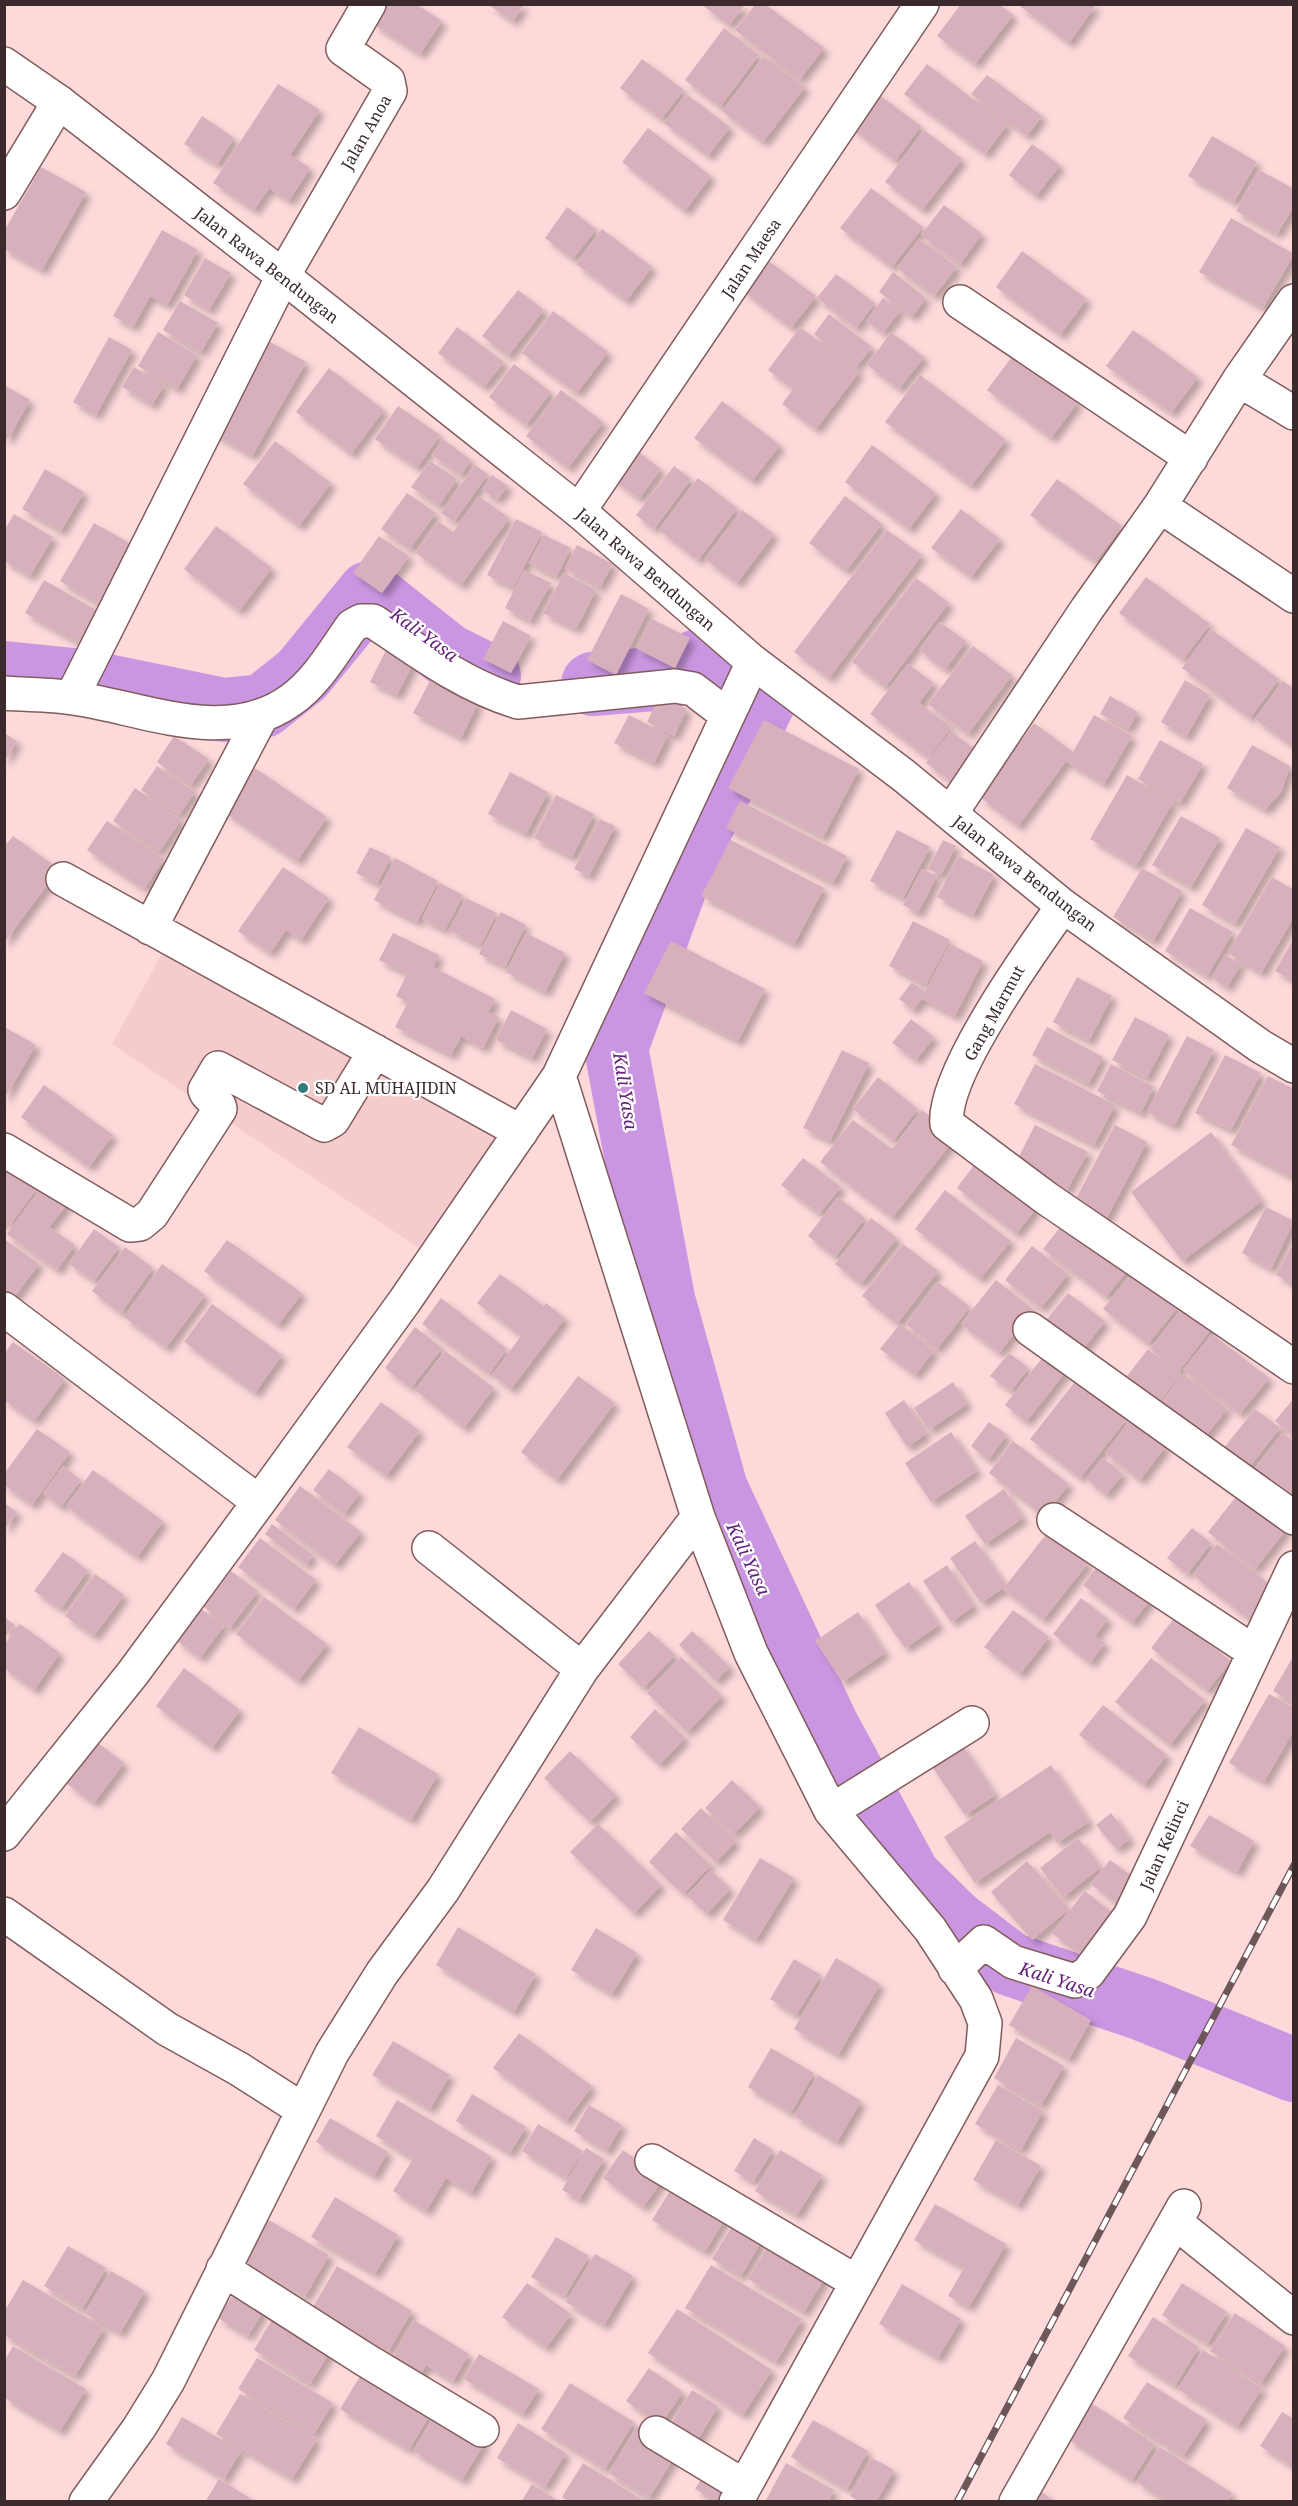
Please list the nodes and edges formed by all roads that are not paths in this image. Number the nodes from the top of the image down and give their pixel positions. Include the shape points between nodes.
1 (369, 4) edge
2 (922, 4) edge
3 (4, 64) edge
4 (59, 102) junction
5 (4, 193) edge
6 (283, 276) junction
7 (1293, 301) edge
8 (960, 302) dead end
9 (1239, 380) junction
10 (1293, 413) edge
11 (1191, 458) junction
12 (1160, 506) junction
13 (579, 511) junction
14 (1293, 596) edge
15 (749, 671) junction
16 (81, 684) junction
17 (4, 693) edge
18 (727, 714) junction
19 (261, 717) junction
20 (951, 813) junction
21 (63, 879) dead end
22 (1062, 906) junction
23 (150, 928) junction
24 (375, 1052) junction
25 (1293, 1066) edge
26 (559, 1076) junction
27 (521, 1132) junction
28 (4, 1150) edge
29 (4, 1309) edge
30 (1030, 1329) dead end
31 (1293, 1367) edge
32 (259, 1502) junction
33 (698, 1517) junction
34 (1293, 1518) edge
35 (1054, 1520) dead end
36 (429, 1548) dead end
37 (1293, 1568) edge
38 (1254, 1652) junction
39 (582, 1669) junction
40 (972, 1722) dead end
41 (839, 1806) junction
42 (5, 1832) edge
43 (4, 1914) edge
44 (958, 1967) junction
45 (292, 2103) junction
46 (652, 2161) dead end
47 (223, 2269) junction
48 (855, 2281) junction
49 (1293, 2318) edge
50 (482, 2430) dead end
51 (656, 2433) dead end
52 (740, 2494) edge
53 (86, 2502) edge
54 (1016, 2502) edge

1 - 6 street, Jalan Anoa via 343,49 388,81 390,91
2 - 13 street, Jalan Maesa
3 - 4 street, Jalan Rawa Bendungan
4 - 5 street
4 - 6 street, Jalan Rawa Bendungan
6 - 13 street, Jalan Rawa Bendungan
6 - 16 street
7 - 9 street
8 - 11 street
9 - 10 street
9 - 11 street
11 - 12 street
12 - 14 street
12 - 20 street
13 - 15 street, Jalan Rawa Bendungan
15 - 18 street
15 - 20 street, Jalan Rawa Bendungan
16 - 17 street
16 - 19 street via 187,721 232,723
18 - 19 street via 693,689 675,686 518,702 493,695 444,668 373,621 361,621 352,626 313,680 292,700
18 - 26 street
19 - 23 street
20 - 22 street, Jalan Rawa Bendungan
21 - 23 street
22 - 25 street, Jalan Rawa Bendungan
22 - 31 street, Gang Marmut via 1004,988 958,1079 946,1111 947,1124 1046,1198 1104,1234
23 - 24 street
24 - 27 street
24 - 28 street via 333,1120 324,1125 218,1068 205,1090 220,1109 152,1214 140,1224 130,1225
26 - 27 street
26 - 33 street
27 - 32 street
29 - 32 street
30 - 34 street
32 - 42 street via 133,1673
33 - 39 street
33 - 41 street via 751,1653
35 - 38 street
36 - 39 street
37 - 38 street, Jalan Kelinci
38 - 44 street, Jalan Kelinci via 1149,1880 1130,1916 1088,1973 1075,1981 1063,1979 1013,1962 984,1942
39 - 45 street via 443,1890 382,1972 332,2053
40 - 41 street
41 - 44 street
43 - 45 street via 167,2029 239,2068
44 - 48 street via 985,2023 982,2055
45 - 47 street
46 - 48 street
47 - 50 street
47 - 53 street via 168,2381
48 - 52 street
49 - 54 street via 1179,2214
51 - 52 street

